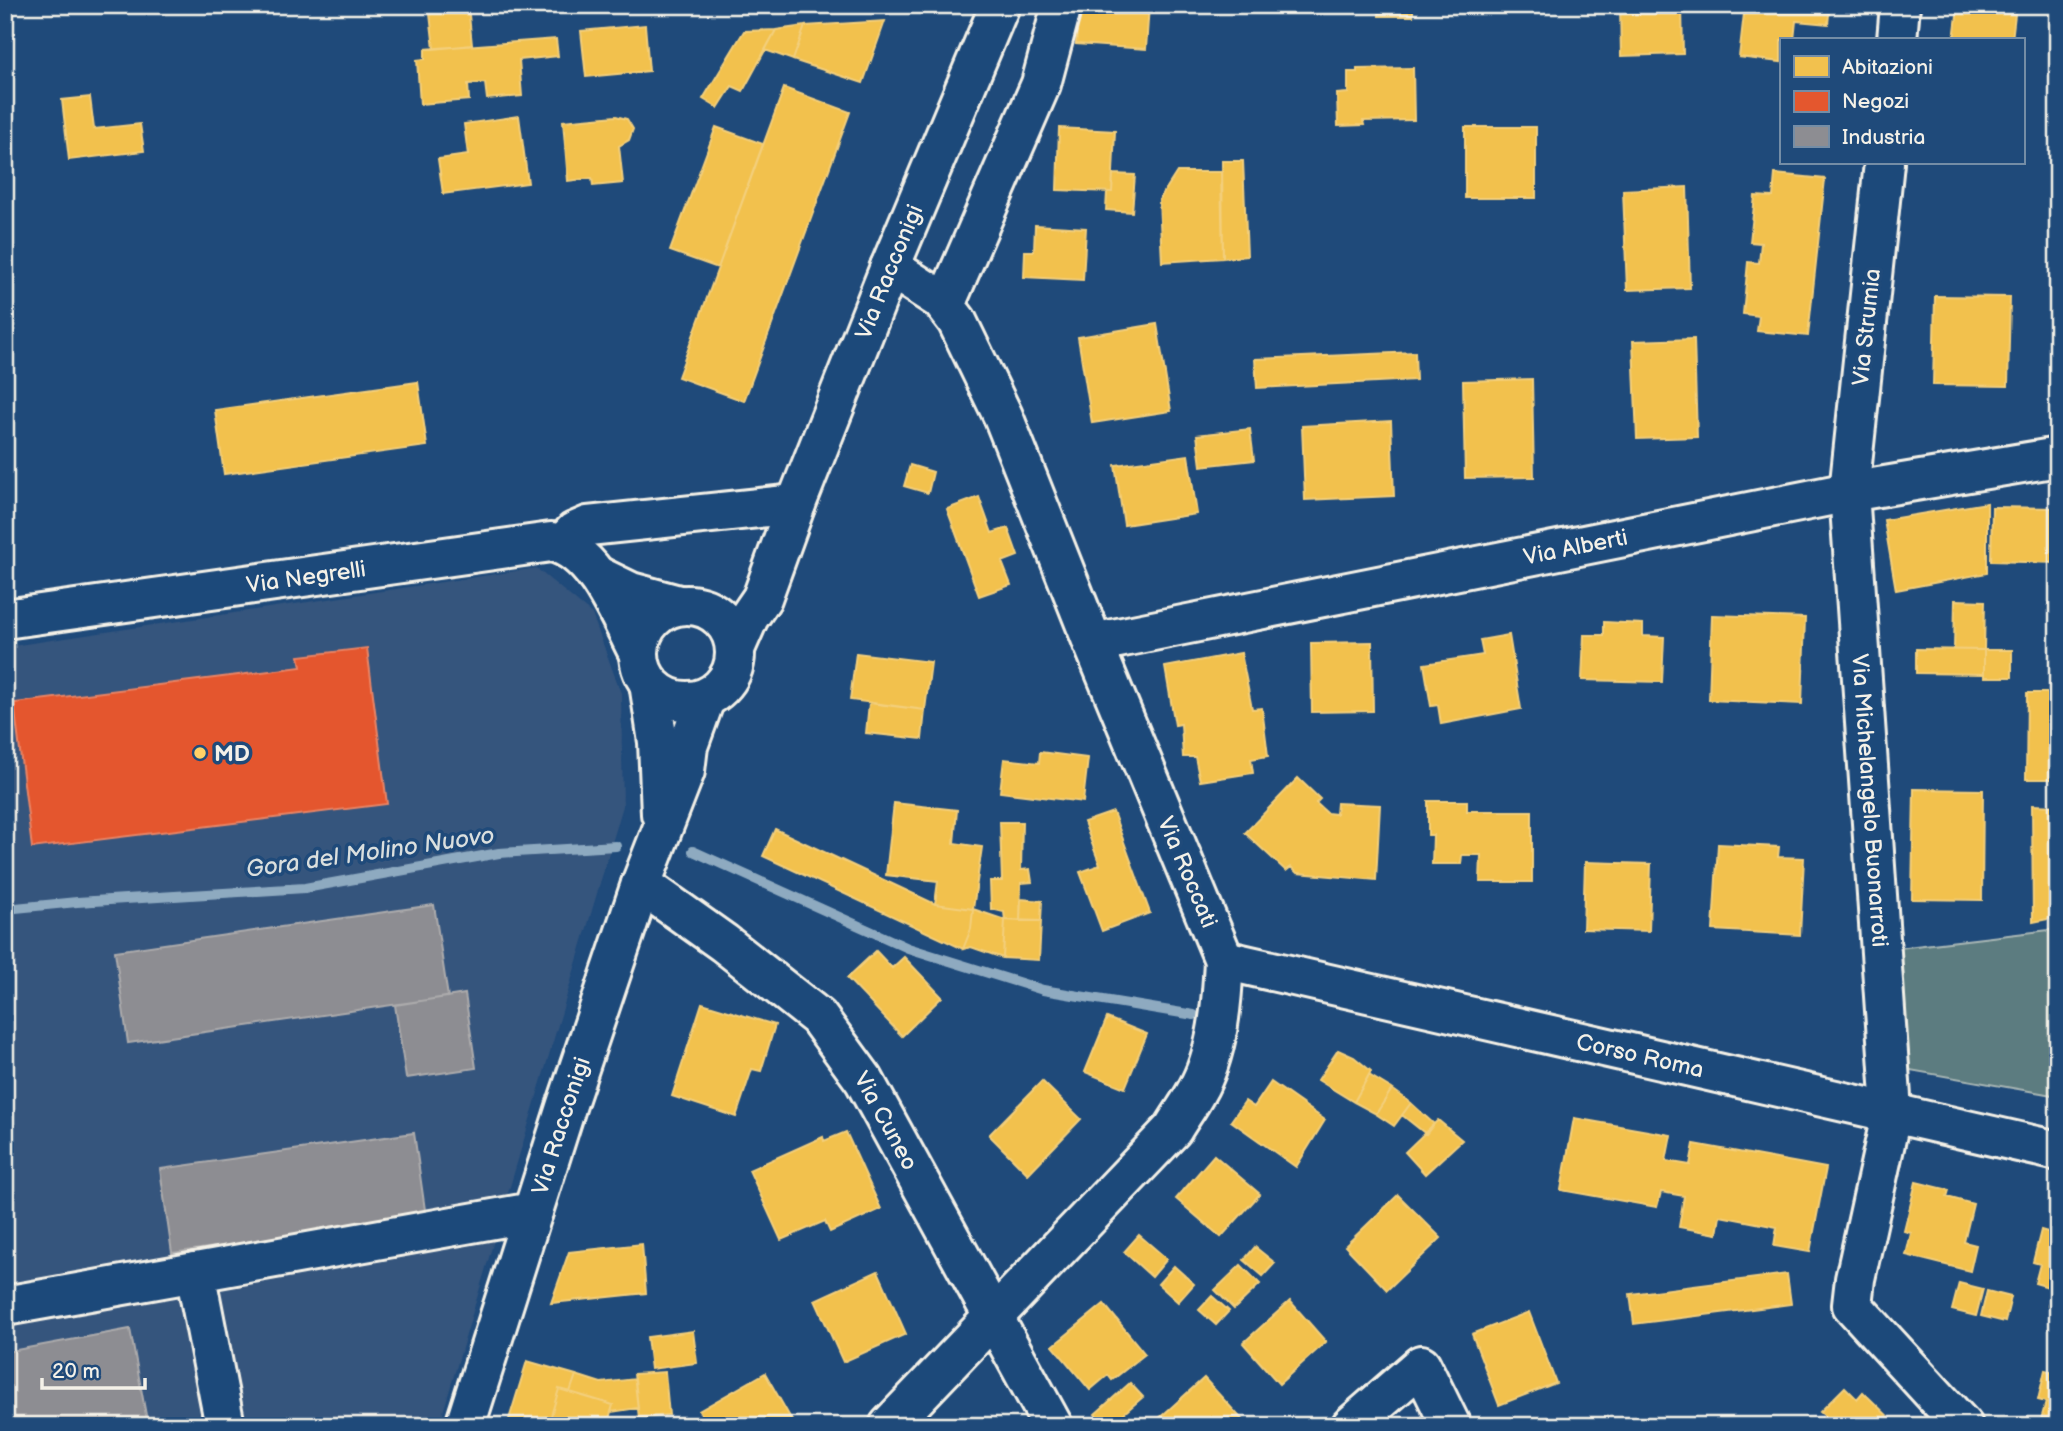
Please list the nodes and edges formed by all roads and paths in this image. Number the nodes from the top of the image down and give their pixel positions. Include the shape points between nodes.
1 (1000, 5) edge
2 (1062, 5) edge
3 (1900, 5) edge
4 (1897, 38) edge
5 (1884, 164) edge
6 (890, 267) junction
7 (945, 305) junction
8 (2058, 457) edge
9 (1849, 492) junction
10 (796, 504) junction
11 (782, 542) junction
12 (563, 544) junction
13 (596, 575) junction
14 (685, 606) junction
15 (5, 619) edge
16 (1093, 643) junction
17 (735, 649) junction
18 (643, 668) junction
19 (705, 699) junction
20 (662, 827) junction
21 (641, 884) junction
22 (1224, 960) junction
23 (1892, 1111) junction
24 (2058, 1151) edge
25 (533, 1212) junction
26 (195, 1272) junction
27 (5, 1306) edge
28 (994, 1316) junction
29 (225, 1426) edge
30 (465, 1426) edge
31 (889, 1426) edge
32 (1053, 1426) edge
33 (1351, 1426) edge
34 (1451, 1426) edge
35 (1964, 1426) edge

1 - 6 street, Via Racconigi
2 - 7 street via 1041,84
3 - 4 street
5 - 9 street, Via Strumia
6 - 7 street, Via Roccati
6 - 10 street, Via Racconigi
7 - 16 street, Via Roccati via 1003,416
8 - 9 street, Via Alberti
9 - 16 street, Via Alberti
9 - 23 street, Via Michelangelo Buonarroti
10 - 11 street, Via Racconigi
10 - 12 street via 588,526 575,531
11 - 14 street, Via Racconigi via 730,592
11 - 17 street, Via Racconigi via 762,598
12 - 13 street
12 - 15 street, Via Negrelli via 536,543
13 - 14 street via 631,592
13 - 18 street
14 - 17 street via 711,611 723,621
14 - 18 street via 663,611 650,621 641,636
16 - 22 street, Via Roccati
17 - 19 street via 728,678
18 - 19 street via 660,694 690,702
18 - 20 street, Via Racconigi via 658,742
19 - 20 street, Via Racconigi via 688,746 685,771
20 - 21 street, Via Racconigi
21 - 25 street, Via Racconigi
21 - 28 street, Via Cuneo via 818,1017 864,1080
22 - 23 street, Corso Roma
22 - 28 street, Via Roccati via 1222,1008 1213,1045 1198,1090 1173,1129
23 - 24 street, Corso Roma
23 - 35 street, Via Michelangelo Buonarroti via 1853,1305
25 - 26 street
25 - 30 street, Via Racconigi
26 - 27 street
26 - 29 street
28 - 31 street, Via Roccati
28 - 32 street, Via Cuneo
33 - 34 street via 1421,1365

